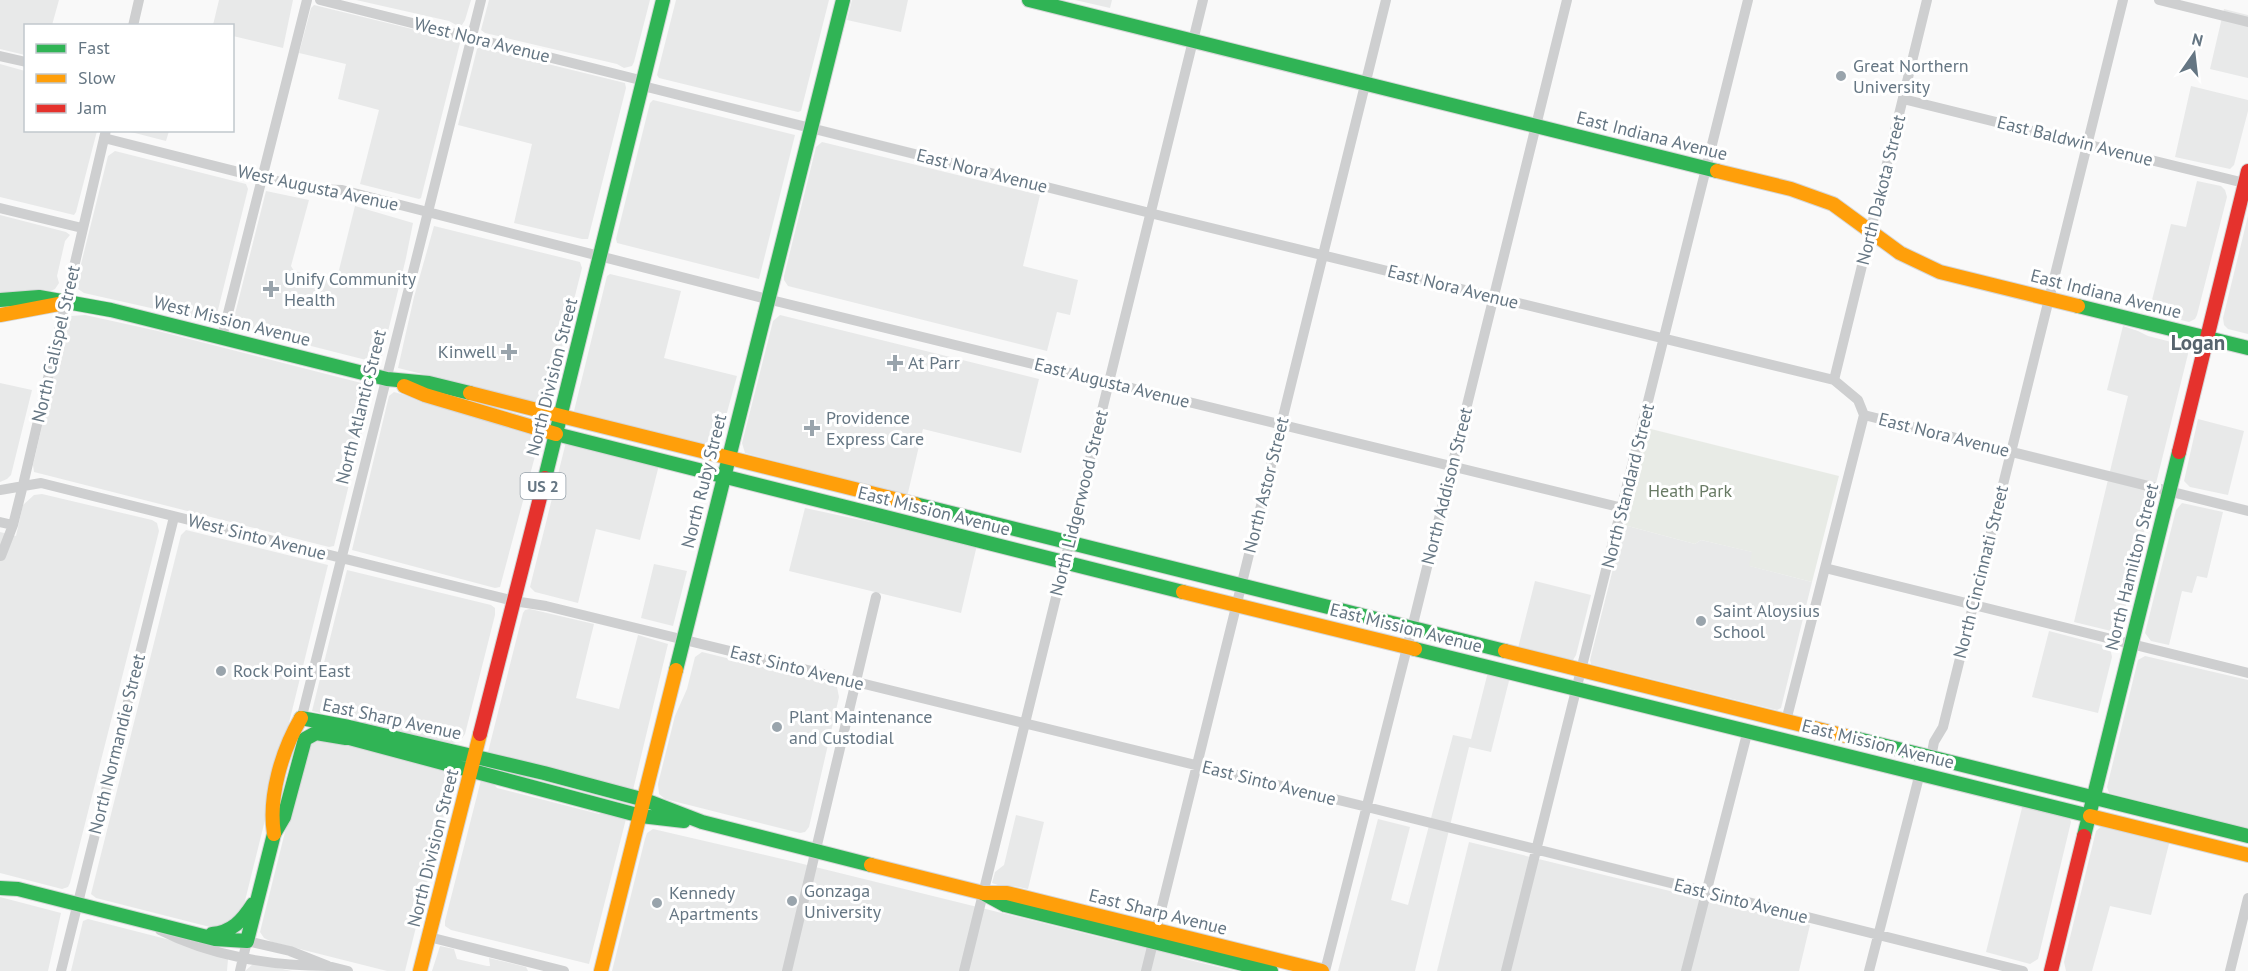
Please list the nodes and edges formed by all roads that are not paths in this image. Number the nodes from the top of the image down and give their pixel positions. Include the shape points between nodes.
1 (139, 0) edge
2 (307, 0) edge
3 (320, 0) edge
4 (481, 0) edge
5 (663, 0) edge
6 (843, 0) edge
7 (1029, 0) edge
8 (1203, 0) edge
9 (1386, 0) edge
10 (1567, 0) edge
11 (1748, 0) edge
12 (1927, 0) edge
13 (2123, 0) edge
14 (2159, 0) edge
15 (2248, 22) edge
16 (133, 24) edge
17 (472, 38) junction
18 (1193, 41) junction
19 (0, 56) edge
20 (24, 62) edge
21 (643, 84) junction
22 (1365, 84) junction
23 (1903, 99) junction
24 (1536, 126) junction
25 (811, 128) junction
26 (106, 134) edge
27 (2087, 144) junction
28 (1707, 168) junction
29 (262, 178) junction
30 (2247, 180) edge
31 (0, 208) edge
32 (428, 213) junction
33 (1151, 213) junction
34 (82, 228) junction
35 (1870, 231) junction
36 (1323, 255) junction
37 (601, 256) junction
38 (1494, 296) junction
39 (2049, 298) junction
40 (767, 299) junction
41 (0, 300) edge
42 (67, 302) junction
43 (0, 315) edge
44 (222, 337) junction
45 (1664, 338) junction
46 (2208, 338) junction
47 (2248, 348) edge
48 (387, 379) junction
49 (1834, 380) junction
50 (1109, 382) junction
51 (1864, 415) junction
52 (561, 416) junction
53 (1281, 425) junction
54 (556, 434) junction
55 (2011, 452) junction
56 (728, 459) junction
57 (1452, 466) junction
58 (723, 478) junction
59 (23, 485) junction
60 (0, 490) edge
61 (2169, 491) junction
62 (1623, 508) junction
63 (2248, 511) edge
64 (174, 517) junction
65 (0, 522) edge
66 (13, 525) junction
67 (1069, 544) junction
68 (1, 556) edge
69 (341, 558) junction
70 (1065, 561) junction
71 (1825, 568) junction
72 (1241, 585) junction
73 (876, 597) dead end
74 (514, 601) junction
75 (1235, 605) junction
76 (1973, 605) junction
77 (1412, 628) junction
78 (685, 640) junction
79 (2131, 644) junction
80 (1407, 646) junction
81 (1582, 669) junction
82 (2248, 673) edge
83 (857, 682) junction
84 (1577, 688) junction
85 (1771, 717) junction
86 (301, 718) junction
87 (1786, 721) junction
88 (1025, 722) junction
89 (1748, 730) junction
90 (1767, 735) junction
91 (346, 738) junction
92 (475, 756) junction
93 (1931, 757) junction
94 (1197, 765) junction
95 (297, 768) junction
96 (471, 772) junction
97 (1920, 773) junction
98 (1994, 773) junction
99 (2093, 798) junction
100 (645, 800) junction
101 (1366, 807) junction
102 (2089, 815) junction
103 (641, 816) junction
104 (702, 822) junction
105 (274, 834) junction
106 (2248, 836) edge
107 (1536, 849) junction
108 (816, 851) junction
109 (2248, 855) edge
110 (0, 881) edge
111 (0, 888) edge
112 (18, 890) junction
113 (1707, 892) junction
114 (259, 893) junction
115 (983, 893) junction
116 (2248, 898) edge
117 (77, 904) junction
118 (140, 920) junction
119 (197, 934) junction
120 (1879, 935) junction
121 (1154, 936) junction
122 (429, 938) junction
123 (247, 941) junction
124 (243, 957) junction
125 (328, 966) junction
126 (61, 971) edge
127 (240, 971) edge
128 (348, 971) edge
129 (420, 971) edge
130 (564, 971) edge
131 (601, 971) edge
132 (787, 971) edge
133 (964, 971) edge
134 (1146, 971) edge
135 (1271, 971) edge
136 (1323, 971) edge
137 (1506, 971) edge
138 (1686, 971) edge
139 (1869, 971) edge
140 (2023, 971) edge
141 (2051, 971) edge
142 (2230, 971) edge

1 - 16 street
2 - 29 street
3 - 17 street, West Nora Avenue
4 - 17 street, North Atlantic Street
5 - 21 main road, North Division Street / US 2
6 - 25 main road, North Ruby Street
7 - 18 main road, East Indiana Avenue
8 - 18 street, North Lidgerwood Street
9 - 22 street, North Astor Street
10 - 24 street, North Addison Street
11 - 28 street, North Standard Street
12 - 23 street, North Dakota Street
13 - 27 street, North Cincinnati Street
14 - 15 street
17 - 21 street, West Nora Avenue
17 - 32 street, North Atlantic Street
18 - 22 main road, East Indiana Avenue
18 - 33 street, North Lidgerwood Street
19 - 20 street
21 - 25 street, East Nora Avenue
21 - 37 main road, North Division Street / US 2
22 - 24 main road, East Indiana Avenue
22 - 36 street, North Astor Street
23 - 27 street, East Baldwin Avenue
23 - 35 street, North Dakota Street
24 - 28 main road, East Indiana Avenue
24 - 38 street, North Addison Street
25 - 33 street, East Nora Avenue
25 - 40 main road, North Ruby Street
26 - 29 street, West Augusta Avenue
26 - 34 street, North Calispel Street
27 - 30 street, East Baldwin Avenue
27 - 39 street, North Cincinnati Street
28 - 35 main road, East Indiana Avenue via 1833,204
28 - 45 street, North Standard Street
29 - 32 street, West Augusta Avenue via 314,189 342,190
29 - 44 street
30 - 46 main road, North Hamilton Street
31 - 34 street
32 - 37 street, West Augusta Avenue
32 - 48 street, North Atlantic Street
33 - 36 street, East Nora Avenue
33 - 50 street, North Lidgerwood Street
34 - 42 street, North Calispel Street
35 - 39 main road, East Indiana Avenue via 1900,253 1940,272
35 - 49 street, North Dakota Street
36 - 38 street, East Nora Avenue
36 - 53 street, North Astor Street
37 - 40 street, East Augusta Avenue
37 - 52 main road, North Division Street / US 2
38 - 45 street, East Nora Avenue
38 - 57 street, North Addison Street
39 - 46 main road, East Indiana Avenue
39 - 55 street, North Cincinnati Street
40 - 50 street, East Augusta Avenue
40 - 56 main road, North Ruby Street
41 - 42 main road, West Mission Avenue via 39,297
42 - 43 main road, West Mission Avenue
42 - 44 main road, West Mission Avenue
42 - 59 street, North Calispel Street
44 - 48 main road, West Mission Avenue
45 - 49 street, East Nora Avenue
45 - 62 street, North Standard Street
46 - 47 main road, East Indiana Avenue
46 - 61 main road, North Hamilton Street
48 - 52 main road, West Mission Avenue via 429,383
48 - 54 main road, West Mission Avenue via 425,395
48 - 69 street, North Atlantic Street
49 - 51 street, East Nora Avenue via 1858,400
50 - 53 street, East Augusta Avenue
50 - 67 street, North Lidgerwood Street
51 - 55 street, East Nora Avenue
51 - 71 street
52 - 54 main road, North Division Street / US 2
52 - 56 main road, East Mission Avenue
53 - 57 street, East Augusta Avenue
53 - 72 street, North Astor Street
54 - 58 main road, East Mission Avenue
54 - 74 main road, North Division Street / US 2
55 - 61 street, East Nora Avenue
55 - 76 street, North Cincinnati Street
56 - 58 main road, North Ruby Street
56 - 67 main road, East Mission Avenue
57 - 62 street, East Augusta Avenue
57 - 77 street, North Addison Street
58 - 70 main road, East Mission Avenue
58 - 78 main road, North Ruby Street
59 - 60 street, West Sinto Avenue
59 - 64 street, West Sinto Avenue via 41,483
59 - 66 street, North Calispel Street
61 - 63 street, East Nora Avenue
61 - 79 main road, North Hamilton Street
62 - 81 street, North Standard Street
64 - 69 street, West Sinto Avenue
64 - 117 street, North Normandie Street
65 - 66 street
66 - 68 street, North Calispel Street
67 - 70 street, North Lidgerwood Street
67 - 72 main road, East Mission Avenue
69 - 74 street, West Sinto Avenue
69 - 86 street, North Atlantic Street
70 - 75 main road, East Mission Avenue
70 - 88 street, North Lidgerwood Street
71 - 76 street
71 - 87 street
72 - 75 street, North Astor Street
72 - 77 main road, East Mission Avenue
73 - 83 street
74 - 78 street, East Sinto Avenue
74 - 92 main road, North Division Street / US 2
75 - 80 main road, East Mission Avenue
75 - 94 street, North Astor Street
76 - 79 street
76 - 93 street, North Cincinnati Street via 1943,727
77 - 80 street, North Addison Street
77 - 81 main road, East Mission Avenue
78 - 83 street, East Sinto Avenue
78 - 100 main road, North Ruby Street
79 - 82 street
79 - 99 main road, North Hamilton Street
80 - 84 main road, East Mission Avenue
80 - 101 street, North Addison Street
81 - 84 street, North Standard Street
81 - 85 main road, East Mission Avenue
83 - 88 street, East Sinto Avenue
83 - 108 street
84 - 89 main road, East Mission Avenue
84 - 107 street, North Standard Street
85 - 87 main road, East Mission Avenue
85 - 90 street
86 - 91 main road, East Sharp Avenue
86 - 92 main road, East Sharp Avenue
86 - 95 street, North Atlantic Street via 295,747
86 - 105 main road, North Atlantic Street via 291,734 278,787 272,813
87 - 93 main road, East Mission Avenue
88 - 94 street, East Sinto Avenue
88 - 115 street, North Lidgerwood Street
89 - 90 main road, East Mission Avenue
89 - 113 street
90 - 97 main road, East Mission Avenue
91 - 95 main road via 310,735 302,746
91 - 96 main road, East Sharp Avenue
92 - 96 main road, North Division Street / US 2
92 - 100 main road, East Sharp Avenue
93 - 98 main road, East Mission Avenue
94 - 101 street, East Sinto Avenue
94 - 121 street, North Astor Street
95 - 105 main road, North Atlantic Street via 284,817
96 - 103 main road, East Sharp Avenue
96 - 122 main road, North Division Street / US 2
97 - 98 main road via 1935,767 1967,774
97 - 102 main road, East Mission Avenue
97 - 120 street
98 - 99 main road, East Mission Avenue
99 - 102 main road, North Hamilton Street
99 - 106 main road, East Mission Avenue
100 - 103 main road, North Ruby Street
100 - 104 main road, East Sharp Avenue
101 - 107 street, East Sinto Avenue
101 - 136 street, North Addison Street
102 - 109 main road, East Mission Avenue
102 - 141 main road, North Hamilton Street
103 - 104 main road, East Sharp Avenue
103 - 131 main road, North Ruby Street
104 - 108 main road, East Sharp Avenue
105 - 114 main road, North Atlantic Street
107 - 113 street, East Sinto Avenue
107 - 137 street, North Standard Street
108 - 115 main road, East Sharp Avenue
108 - 132 street
110 - 112 main road
111 - 112 main road
112 - 117 main road
113 - 120 street, East Sinto Avenue
113 - 138 street
114 - 119 main road via 232,930
114 - 123 main road, North Atlantic Street
115 - 121 main road, East Sharp Avenue via 1007,893
115 - 133 street, North Lidgerwood Street
116 - 142 street
117 - 118 main road
117 - 126 street, North Normandie Street
118 - 119 main road
118 - 124 street via 177,938
119 - 123 main road
120 - 139 street
120 - 140 street, East Sinto Avenue
121 - 134 street, North Astor Street
121 - 135 main road, East Sharp Avenue
121 - 136 main road, East Sharp Avenue
122 - 129 main road, North Division Street / US 2
122 - 130 street
123 - 124 street, North Atlantic Street
123 - 125 street via 290,951
124 - 125 street via 289,966
124 - 127 street, North Atlantic Street
125 - 128 street

